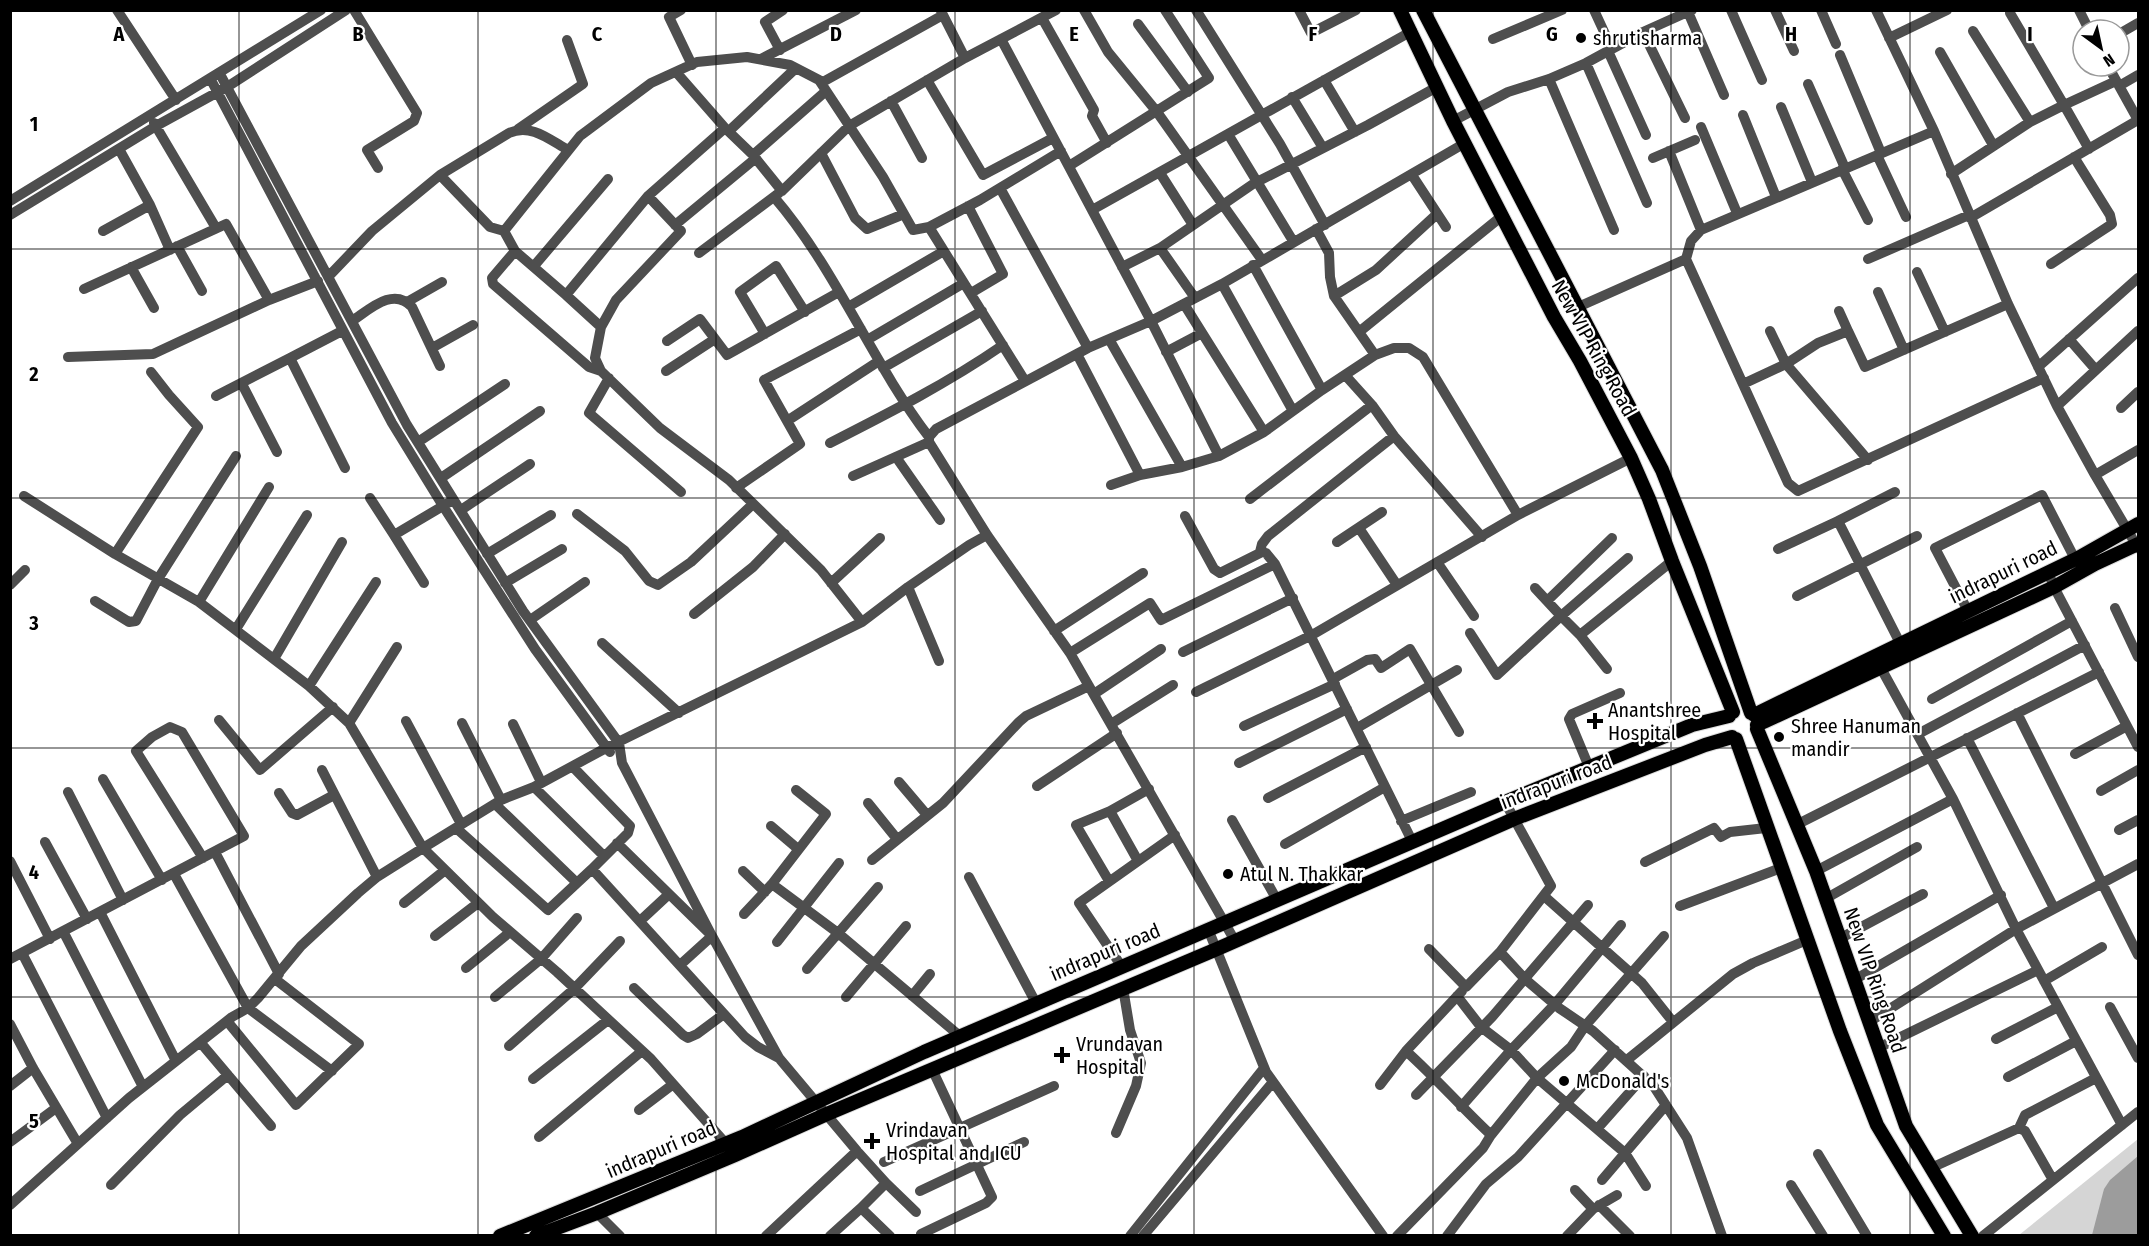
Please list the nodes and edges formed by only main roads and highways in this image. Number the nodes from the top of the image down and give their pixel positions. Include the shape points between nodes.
1 (1401, 10) edge
2 (1423, 10) edge
3 (2133, 527) edge
4 (2138, 546) edge
5 (1903, 650) junction
6 (1731, 714) junction
7 (1755, 720) junction
8 (1734, 738) junction
9 (564, 1231) edge
10 (500, 1236) edge
11 (536, 1236) edge
12 (1944, 1236) edge
13 (1972, 1236) edge

1 - 6 main road, New VIP Ring Road via 1453,121 1631,458
2 - 7 main road, New VIP Ring Road via 1662,470
3 - 5 main road, indrapuri road via 1968,611
4 - 5 main road, indrapuri road via 2054,587
5 - 7 main road, indrapuri road
6 - 7 main road via 1745,710
6 - 8 main road via 1727,729
6 - 10 main road, indrapuri road via 1692,725 1505,802 1036,1003 726,1143
7 - 8 main road via 1751,738
7 - 13 main road, New VIP Ring Road via 1816,871 1906,1126
8 - 9 main road, indrapuri road via 1705,745 1514,819 597,1213
8 - 12 main road via 1877,1125
9 - 11 main road, indrapuri road

